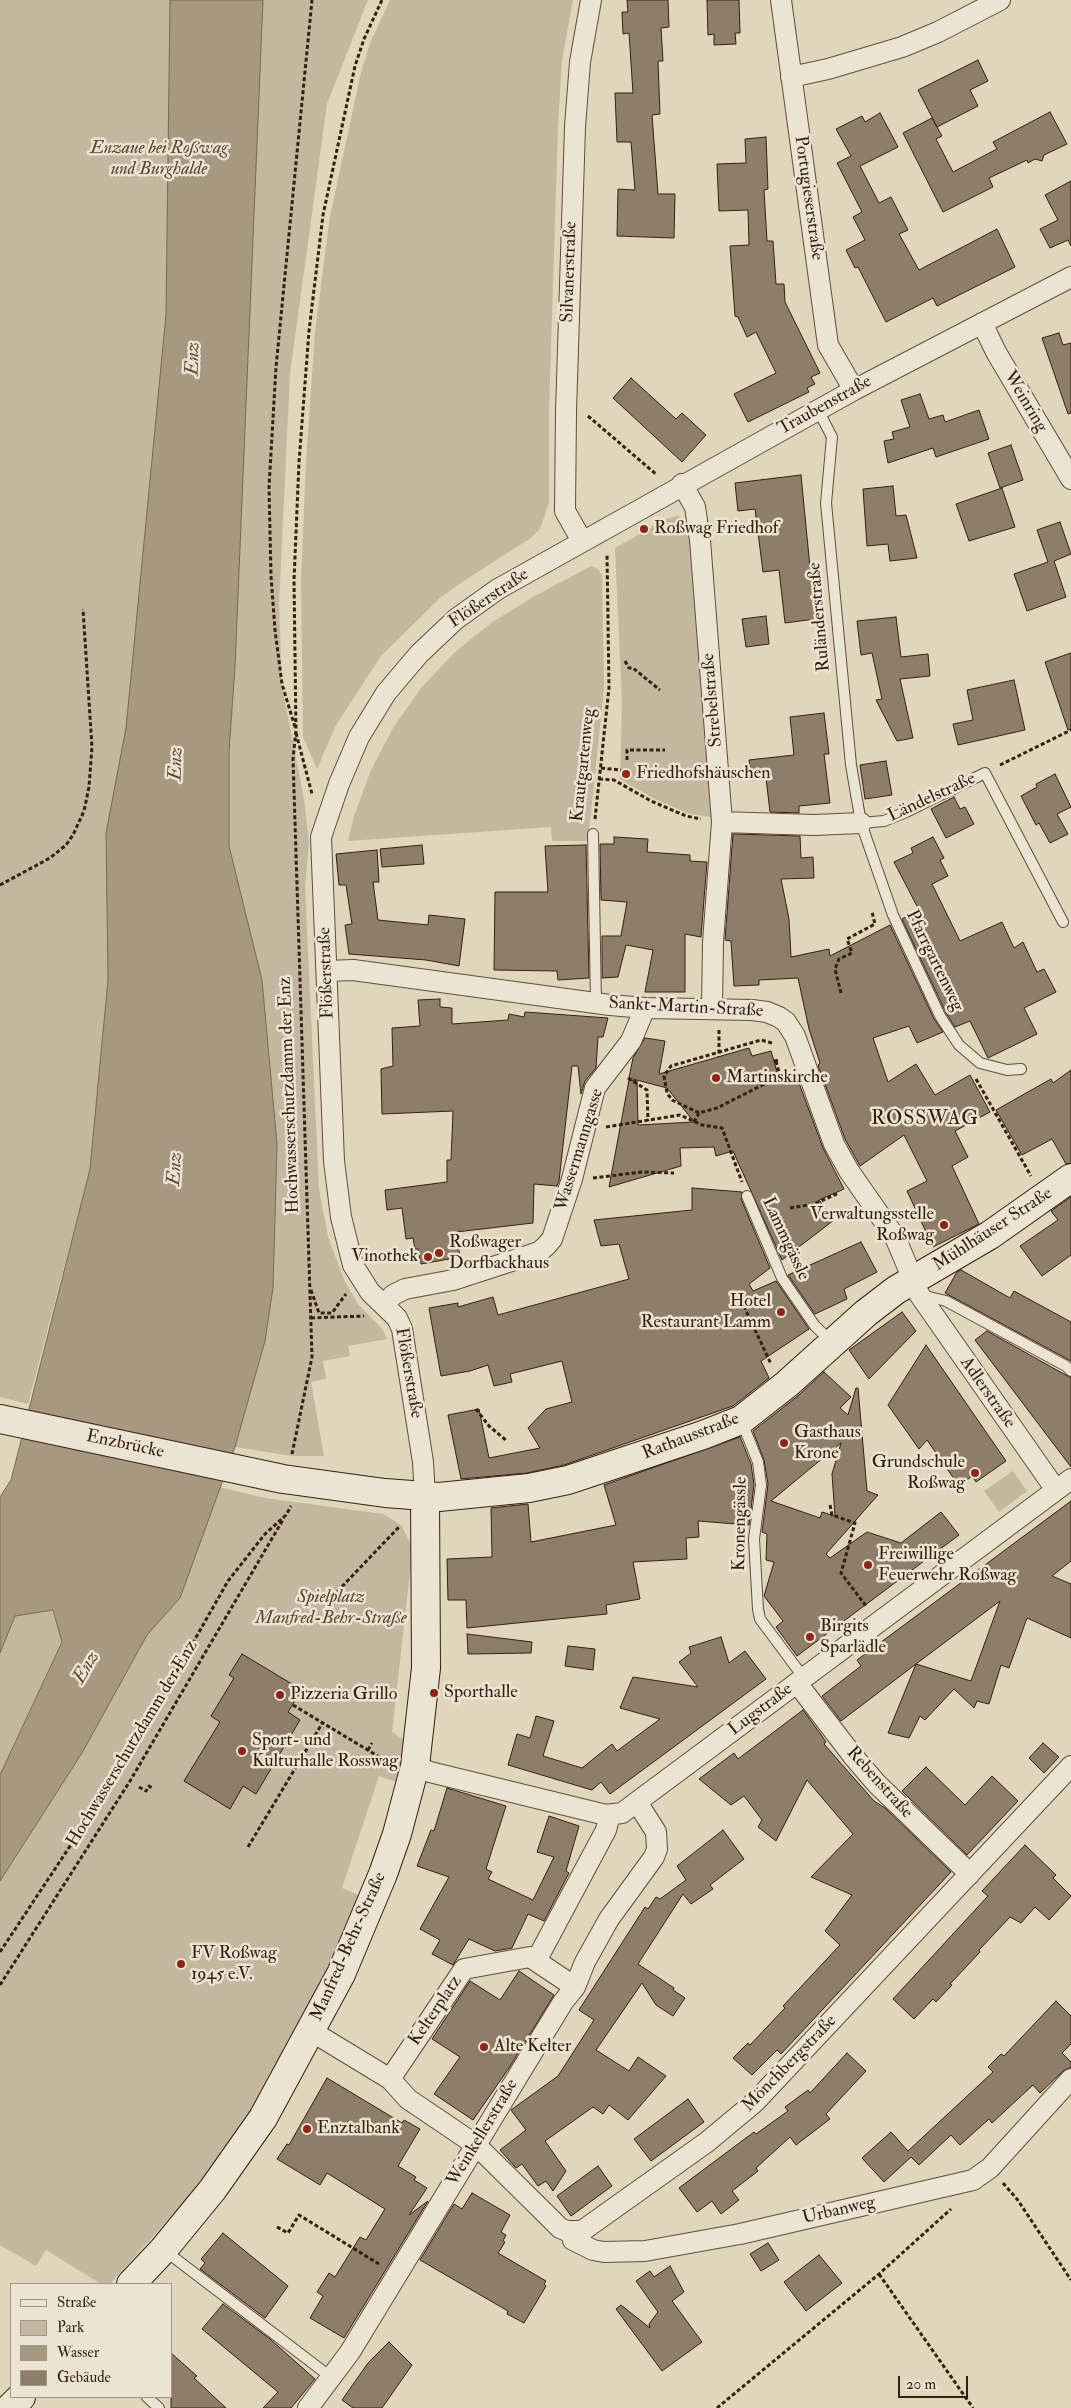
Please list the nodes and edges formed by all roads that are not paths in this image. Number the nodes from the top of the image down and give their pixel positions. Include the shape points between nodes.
1 (591, 0) edge
2 (781, 0) edge
3 (1000, 0) edge
4 (792, 77) junction
5 (1071, 277) edge
6 (982, 324) junction
7 (854, 390) junction
8 (818, 410) junction
9 (1071, 479) edge
10 (676, 488) junction
11 (589, 537) junction
12 (713, 821) junction
13 (861, 823) junction
14 (593, 834) road end
15 (1063, 922) dead end
16 (327, 971) junction
17 (596, 1003) junction
18 (644, 1008) junction
19 (712, 1009) junction
20 (1021, 1069) dead end
21 (1071, 1178) edge
22 (747, 1196) road end
23 (916, 1287) junction
24 (384, 1305) junction
25 (833, 1342) junction
26 (1071, 1371) edge
27 (0, 1419) edge
28 (741, 1420) junction
29 (295, 1469) joint
30 (1064, 1484) edge
31 (425, 1496) junction
32 (801, 1680) junction
33 (405, 1766) junction
34 (1071, 1766) edge
35 (637, 1802) junction
36 (610, 1816) junction
37 (970, 1874) junction
38 (536, 1961) junction
39 (575, 1987) junction
40 (311, 2032) junction
41 (390, 2079) junction
42 (1071, 2079) edge
43 (476, 2145) junction
44 (574, 2232) junction
45 (163, 2250) junction
46 (132, 2283) edge
47 (332, 2378) junction
48 (21, 2398) edge
49 (148, 2398) edge
50 (10, 2408) edge
51 (159, 2408) edge
52 (308, 2408) edge

1 - 11 street, Silvanerstraße via 581,52 575,127 565,511
2 - 4 street, Portugieserstraße
3 - 4 street via 902,47 828,70
4 - 7 street, Portugieserstraße via 828,345
5 - 6 street, Traubenstraße
6 - 7 street, Traubenstraße
6 - 9 street, Weinring
7 - 8 street, Traubenstraße
8 - 10 street, Traubenstraße
8 - 13 lane, Ruländerstraße via 832,437 826,504 851,765
10 - 11 street, Traubenstraße
10 - 12 street, Strebelstraße via 695,507 700,540
11 - 16 street, Flößerstraße via 477,603 437,636 386,694 359,738 321,837
12 - 13 street, Ländelstraße via 814,825
12 - 19 street, Strebelstraße
13 - 15 lane, Ländelstraße via 884,821 985,773
13 - 20 lane, Pfarrgartenweg via 893,915 940,1016 959,1045 980,1063 1007,1070
14 - 17 lane, Krautgartenweg
16 - 17 street, Sankt-Martin-Straße via 354,970
16 - 24 street, Flößerstraße via 332,1127 341,1217 353,1265 370,1292
17 - 18 street, Sankt-Martin-Straße
18 - 19 street, Sankt-Martin-Straße
18 - 24 street, Wassermanngasse via 631,1041 595,1088 572,1178 552,1238 546,1246 539,1252 453,1280 405,1289
19 - 23 street, Sankt-Martin-Straße via 767,1012 786,1022 795,1036 834,1144 895,1237
21 - 23 street, Mühlhäuser Straße
22 - 25 lane, Lammgässle via 782,1278 815,1326
23 - 25 street, Rathausstraße via 866,1313
23 - 26 lane
23 - 30 street, Adlerstraße
24 - 31 street, Flößerstraße via 397,1318 402,1329 423,1462
25 - 28 street, Rathausstraße
27 - 29 street, Enzbrücke via 250,1472
28 - 31 street, Rathausstraße via 703,1436 568,1480 529,1488
28 - 32 lane, Kronengässle via 758,1462 761,1485 754,1539 760,1619
29 - 31 street, Rathausstraße
30 - 32 street, Lugstraße
31 - 33 street, Manfred-Behr-Straße via 426,1668
32 - 35 street, Lugstraße
32 - 37 street, Rebenstraße via 870,1776
33 - 36 street
33 - 40 street, Manfred-Behr-Straße via 397,1834 366,1919
34 - 37 street, Mönchbergstraße
35 - 36 street, Lugstraße via 622,1813
35 - 39 street, Weinkellerstraße via 656,1832 657,1849 609,1919
36 - 38 street via 606,1830
37 - 44 street, Mönchbergstraße via 755,2102 725,2128 589,2228
38 - 39 street
38 - 41 street, Kelterplatz via 530,1957 464,1969
39 - 43 street, Weinkellerstraße via 562,2002
40 - 41 street
40 - 45 street, Manfred-Behr-Straße via 244,2147
41 - 43 street via 408,2099
42 - 44 street, Urbanweg via 990,2168 973,2180 740,2234 645,2251 594,2250 573,2240
43 - 44 street via 560,2228
43 - 47 street, Weinkellerstraße
45 - 46 street, Manfred-Behr-Straße
45 - 47 lane
47 - 52 street, Weinkellerstraße
48 - 50 street
49 - 51 lane

